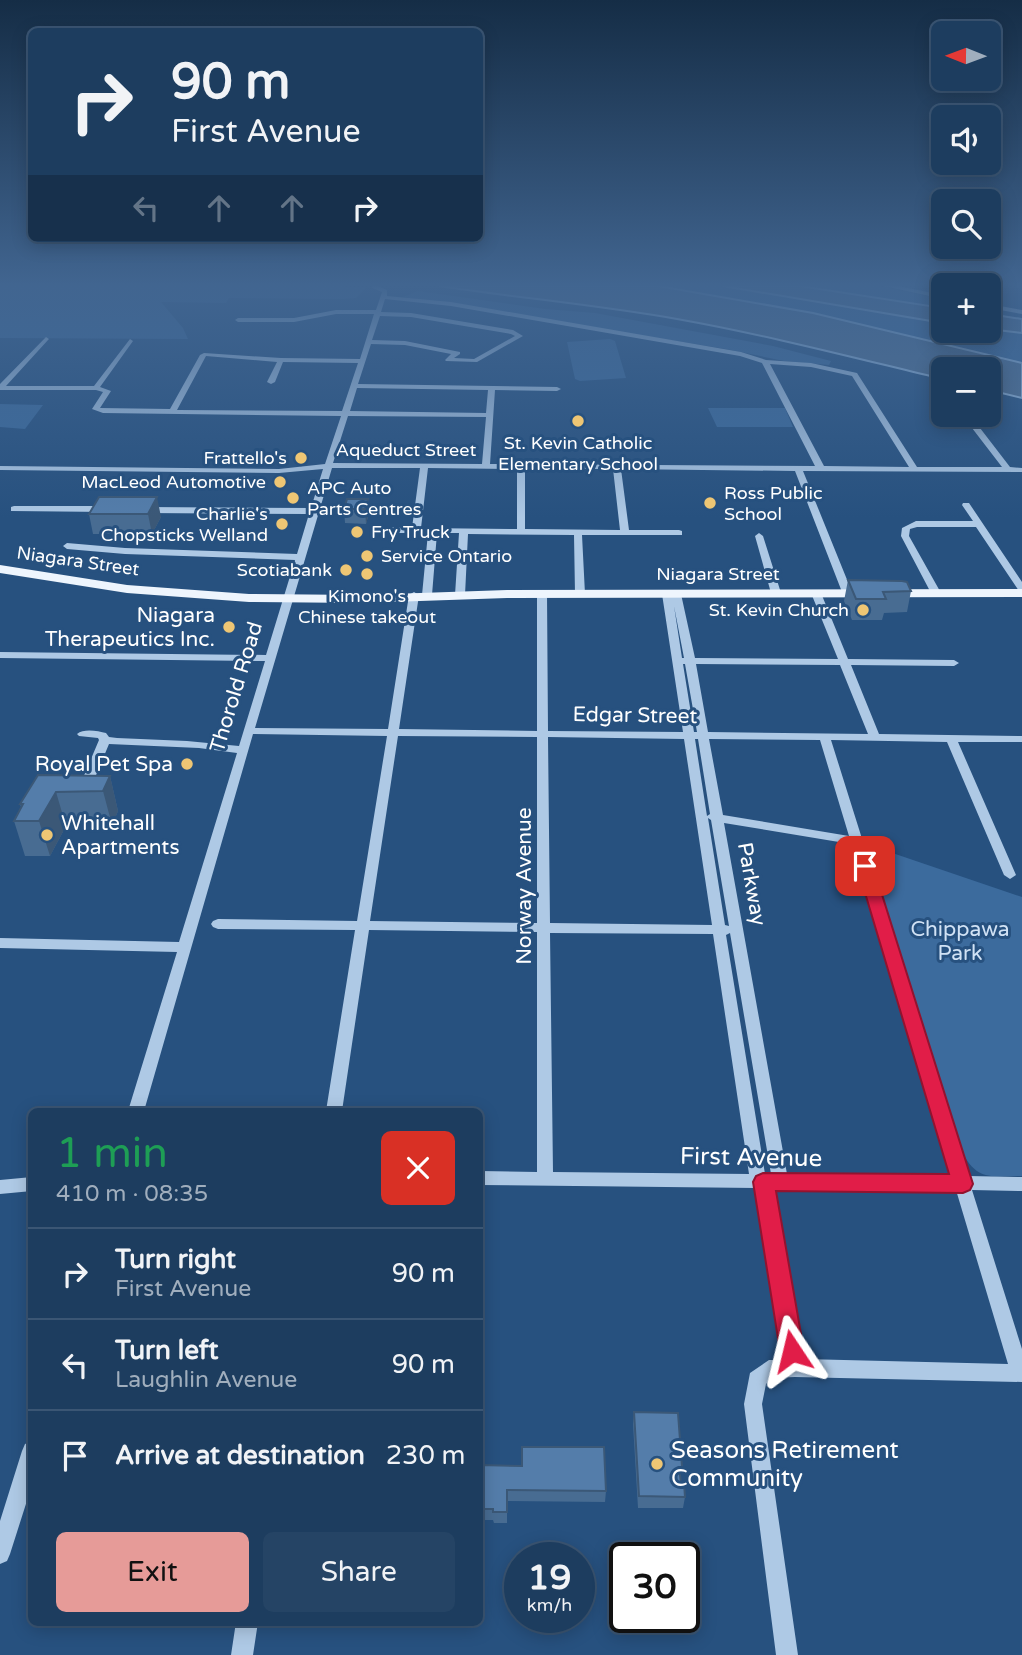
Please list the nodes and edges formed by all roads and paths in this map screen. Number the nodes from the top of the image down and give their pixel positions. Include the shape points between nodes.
1 (23, 363) edge
2 (114, 363) edge
3 (199, 363) edge
4 (280, 363) edge
5 (361, 363) edge
6 (766, 363) edge
7 (784, 363) edge
8 (271, 382) dead end
9 (354, 386) junction
10 (0, 388) edge
11 (96, 388) junction
12 (492, 388) junction
13 (556, 389) dead end
14 (172, 412) junction
15 (345, 413) junction
16 (490, 415) junction
17 (976, 427) edge
18 (424, 465) junction
19 (486, 466) junction
20 (521, 466) junction
21 (328, 467) junction
22 (617, 467) junction
23 (0, 468) edge
24 (798, 468) junction
25 (821, 469) junction
26 (914, 469) junction
27 (1008, 470) junction
28 (1022, 470) edge
29 (966, 505) dead end
30 (13, 509) dead end
31 (123, 510) edge
32 (136, 510) edge
33 (315, 511) junction
34 (978, 524) junction
35 (309, 530) joint
36 (374, 530) dead end
37 (415, 530) junction
38 (433, 531) junction
39 (464, 531) junction
40 (521, 531) junction
41 (578, 532) junction
42 (625, 532) junction
43 (680, 533) dead end
44 (759, 536) dead end
45 (66, 546) dead end
46 (301, 557) junction
47 (0, 569) edge
48 (1022, 591) edge
49 (846, 592) junction
50 (776, 593) junction
51 (817, 593) junction
52 (936, 593) junction
53 (542, 594) junction
54 (580, 594) junction
55 (671, 594) junction
56 (289, 595) junction
57 (421, 595) junction
58 (460, 595) junction
59 (0, 655) edge
60 (270, 658) junction
61 (677, 661) junction
62 (691, 661) junction
63 (844, 663) junction
64 (954, 663) dead end
65 (248, 731) junction
66 (393, 732) junction
67 (543, 733) junction
68 (83, 734) dead end
69 (688, 735) junction
70 (703, 735) junction
71 (824, 736) junction
72 (875, 737) junction
73 (951, 738) junction
74 (1022, 739) edge
75 (105, 740) junction
76 (243, 750) junction
77 (80, 798) edge
78 (700, 816) junction
79 (718, 817) junction
80 (857, 841) junction
81 (1010, 875) dead end
82 (218, 924) dead end
83 (364, 925) junction
84 (544, 928) junction
85 (719, 930) junction
86 (737, 930) junction
87 (0, 943) edge
88 (184, 947) junction
89 (736, 1038) junction
90 (756, 1038) junction
91 (137, 1108) edge
92 (334, 1108) edge
93 (483, 1178) edge
94 (545, 1179) junction
95 (767, 1182) junction
96 (28, 1184) edge
97 (963, 1184) junction
98 (1022, 1184) edge
99 (0, 1187) edge
100 (795, 1368) junction
101 (1021, 1372) edge
102 (28, 1464) edge
103 (0, 1554) edge
104 (246, 1626) edge
105 (242, 1655) edge
106 (787, 1655) edge

1 - 10 street
2 - 11 street
3 - 14 street
4 - 8 street
5 - 9 street, Thorold Road
6 - 25 street
7 - 26 street via 857,376
9 - 12 street
9 - 15 street, Thorold Road
10 - 11 street
11 - 14 street via 107,391 96,409
12 - 13 street
12 - 16 street
14 - 15 street
15 - 16 street
15 - 21 street, Thorold Road
16 - 19 street
17 - 27 street
18 - 19 street, Aqueduct Street
18 - 21 street, Aqueduct Street
18 - 37 street
19 - 20 street, Aqueduct Street
20 - 22 street, Aqueduct Street
20 - 40 street
21 - 23 street, Aqueduct Street via 289,471
21 - 33 street, Thorold Road
22 - 24 street, Aqueduct Street
22 - 42 street
24 - 25 street, Aqueduct Street
24 - 49 street
25 - 26 street, Aqueduct Street
26 - 27 street, Aqueduct Street
27 - 28 street, Aqueduct Street
29 - 34 street
30 - 31 street
32 - 33 street
33 - 35 street, Thorold Road
34 - 48 street
34 - 52 street via 910,526 905,536
35 - 46 street, Thorold Road
36 - 37 street
37 - 38 street
38 - 39 street
38 - 57 street
39 - 40 street
39 - 58 street
40 - 41 street
41 - 42 street
41 - 54 street
42 - 43 street
44 - 50 street
45 - 46 street
46 - 56 street, Thorold Road
47 - 56 main road, Niagara Street via 187,595
48 - 52 main road, Niagara Street
49 - 51 main road, Niagara Street
49 - 52 main road, Niagara Street
50 - 51 main road, Niagara Street
50 - 55 main road, Niagara Street
51 - 63 street
53 - 54 main road, Niagara Street
53 - 58 main road, Niagara Street
53 - 67 street, Norway Avenue
54 - 55 main road, Niagara Street
55 - 61 street, Parkway
55 - 62 street, Parkway
56 - 57 main road, Niagara Street
56 - 60 street, Thorold Road
57 - 58 main road, Niagara Street
57 - 66 street
59 - 60 street
60 - 65 street, Thorold Road
61 - 62 street
61 - 69 street, Parkway
62 - 63 street
62 - 70 street, Parkway
63 - 64 street
63 - 72 street
65 - 66 street, Edgar Street
65 - 76 street, Thorold Road
66 - 67 street, Edgar Street
66 - 83 street
67 - 69 street, Edgar Street
67 - 84 street, Norway Avenue
68 - 75 street via 102,735
69 - 70 street, Edgar Street
69 - 78 street, Parkway
70 - 71 street, Edgar Street
70 - 79 street, Parkway
71 - 72 street, Edgar Street
71 - 80 street
72 - 73 street, Edgar Street
73 - 74 street, Edgar Street
73 - 81 street
75 - 76 street
75 - 77 street
76 - 88 street, Thorold Road
78 - 79 street
78 - 85 street, Parkway
79 - 80 street
79 - 86 street, Parkway
80 - 97 street
82 - 83 street
83 - 84 street
83 - 92 street
84 - 85 street
84 - 94 street, Norway Avenue
85 - 86 street
85 - 89 street, Parkway
86 - 90 street, Parkway
87 - 88 street
88 - 91 street, Thorold Road
89 - 90 street
89 - 95 street, Parkway
90 - 95 street, Parkway
93 - 94 street, First Avenue
94 - 95 street, First Avenue
95 - 97 street, First Avenue
95 - 100 street, Parkway
96 - 99 street
97 - 98 street, First Avenue
97 - 101 street
100 - 101 street
100 - 106 street via 772,1368 763,1374 755,1383 753,1400
102 - 103 street
104 - 105 street

